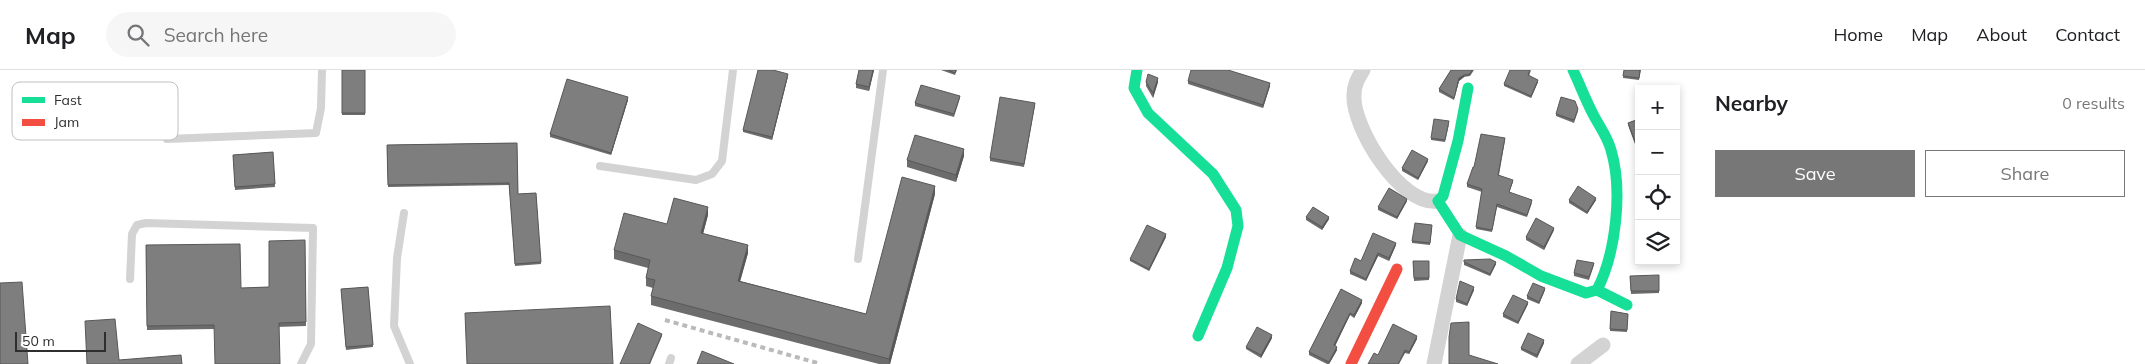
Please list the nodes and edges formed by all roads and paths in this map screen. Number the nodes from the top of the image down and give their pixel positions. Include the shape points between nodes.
1 (322, 70) edge
2 (733, 70) edge
3 (883, 70) edge
4 (1137, 70) edge
5 (1363, 70) edge
6 (1573, 70) edge
7 (1468, 88) dead end
8 (178, 138) edge
9 (600, 166) dead end
10 (1438, 201) junction
11 (404, 214) dead end
12 (1460, 235) junction
13 (858, 259) dead end
14 (1397, 269) dead end
15 (130, 279) dead end
16 (1597, 290) junction
17 (1627, 305) dead end
18 (1198, 336) dead end
19 (1603, 345) dead end
20 (301, 364) edge
21 (410, 364) edge
22 (1351, 364) edge
23 (1434, 364) edge
24 (1578, 364) edge

1 - 8 lane via 321,108 316,133
2 - 9 lane via 722,161 712,174 696,180
3 - 13 lane
4 - 18 street via 1134,88 1148,113 1213,174 1236,210 1238,226 1227,268
5 - 10 street via 1356,81 1353,96 1362,126 1379,160 1413,194 1427,201
6 - 16 street via 1612,151 1614,166 1616,189 1612,240 1606,273
7 - 10 street via 1458,142 1443,196
10 - 12 street
11 - 21 lane via 397,258 394,326
12 - 16 street via 1541,276 1586,293
12 - 23 street
14 - 22 street
15 - 20 lane via 132,234 137,225 313,228 311,344
16 - 17 street
19 - 24 street

